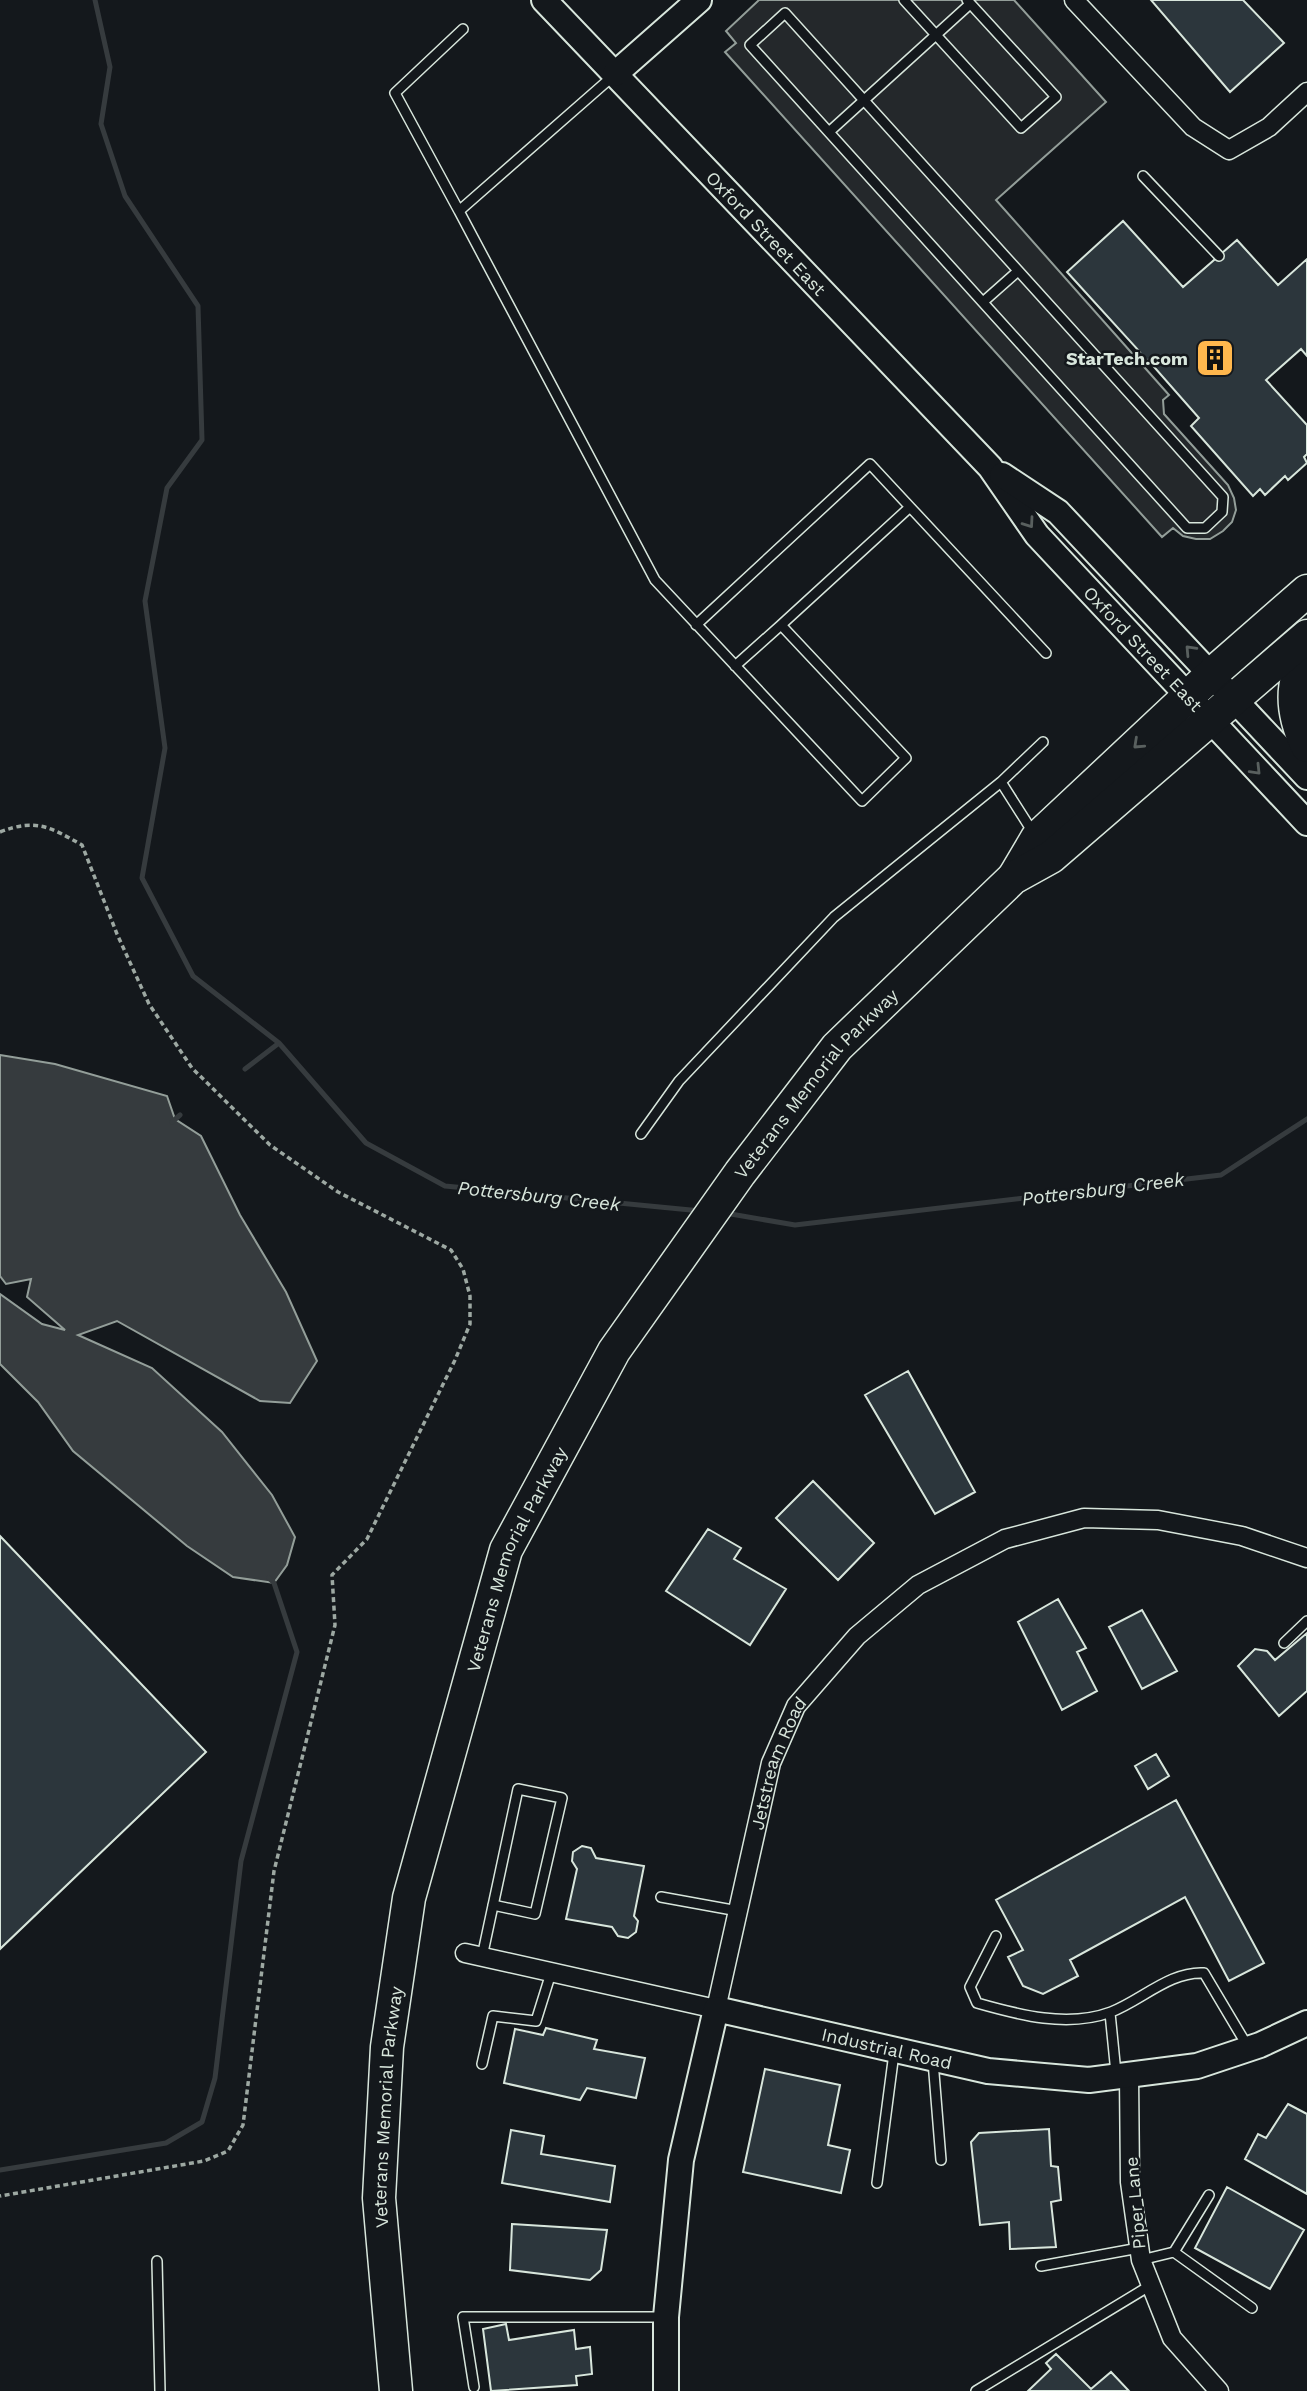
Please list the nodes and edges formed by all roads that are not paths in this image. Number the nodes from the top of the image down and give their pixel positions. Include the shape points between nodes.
1 (544, 0) edge
2 (699, 0) edge
3 (904, 0) edge
4 (1074, 0) edge
5 (968, 2) edge
6 (463, 29) dead end
7 (935, 35) junction
8 (615, 74) junction
9 (1307, 92) edge
10 (864, 101) junction
11 (829, 132) junction
12 (1143, 176) dead end
13 (459, 211) junction
14 (1219, 256) dead end
15 (1018, 271) junction
16 (983, 302) junction
17 (990, 467) junction
18 (910, 507) junction
19 (1307, 591) edge
20 (696, 625) junction
21 (781, 625) junction
22 (1307, 636) edge
23 (1046, 653) dead end
24 (1307, 657) edge
25 (735, 666) junction
26 (1212, 674) junction
27 (1234, 701) junction
28 (1198, 709) junction
29 (1042, 742) dead end
30 (1307, 746) edge
31 (1307, 776) edge
32 (1001, 782) junction
33 (1307, 823) edge
34 (1037, 838) junction
35 (1013, 878) junction
36 (641, 1134) dead end
37 (1307, 1558) edge
38 (1307, 1621) edge
39 (1284, 1643) dead end
40 (662, 1897) dead end
41 (493, 1905) junction
42 (738, 1911) junction
43 (996, 1936) dead end
44 (474, 1955) joint
45 (551, 1973) junction
46 (716, 2010) junction
47 (1110, 2012) junction
48 (1307, 2023) edge
49 (1248, 2049) junction
50 (895, 2050) junction
51 (933, 2059) junction
52 (482, 2064) dead end
53 (1123, 2076) junction
54 (942, 2160) dead end
55 (877, 2183) dead end
56 (1209, 2195) dead end
57 (1174, 2252) junction
58 (1140, 2254) junction
59 (157, 2261) dead end
60 (1041, 2266) dead end
61 (1151, 2286) junction
62 (1252, 2308) dead end
63 (666, 2318) junction
64 (474, 2387) dead end
65 (160, 2391) edge
66 (396, 2391) edge
67 (666, 2391) edge
68 (976, 2391) edge
69 (1219, 2391) edge

1 - 8 main road, Oxford Street East
2 - 8 main road
3 - 7 lane
4 - 9 street via 1194,127 1229,150 1269,127
5 - 7 lane
5 - 7 lane via 1056,97 1021,128
6 - 13 lane via 395,93
7 - 10 lane
8 - 13 lane
8 - 17 main road, Oxford Street East
10 - 11 lane
10 - 11 lane via 785,13 750,46
10 - 15 lane
11 - 16 lane
12 - 14 lane
13 - 20 lane via 655,580
15 - 16 lane
15 - 16 lane via 1223,497 1222,512 1205,528 1187,528
26 -> 17 main road, Oxford Street East via 1058,512
17 -> 28 main road, Oxford Street East via 1037,535
18 - 20 lane via 870,464
18 - 21 lane
18 - 23 lane
19 - 26 highway, Veterans Memorial Parkway
20 - 25 lane
21 - 25 lane
21 - 25 lane via 906,758 862,801
22 - 27 highway, Veterans Memorial Parkway
24 - 30 highway via 1297,672 1294,701
26 - 27 main road, Oxford Street East
26 - 28 highway, Veterans Memorial Parkway
27 - 28 highway, Veterans Memorial Parkway
27 - 31 main road, Oxford Street East
28 -> 33 main road, Oxford Street East
28 -> 34 highway, Veterans Memorial Parkway
28 - 35 highway, Veterans Memorial Parkway via 1051,857
29 - 32 lane
32 - 34 lane
32 - 36 lane via 834,917 679,1082
34 - 35 highway, Veterans Memorial Parkway
35 - 66 highway, Veterans Memorial Parkway via 837,1047 740,1173 614,1351 506,1550 410,1898 387,2047 379,2198
37 - 42 street, Jetstream Road via 1242,1536 1158,1520 1084,1518 1005,1539 918,1585 857,1636 796,1706 771,1763
38 - 39 lane
40 - 42 lane
41 - 41 lane via 518,1789 562,1798 535,1913
41 - 44 lane
42 - 46 street, Jetstream Road
43 - 47 lane via 970,1987 977,2003 1023,2016 1078,2019
44 - 45 street, Industrial Road
45 - 46 street, Industrial Road
45 - 52 lane via 536,2021 493,2016
46 - 50 main road, Industrial Road
46 - 63 main road, Jetstream Road via 681,2160
47 - 49 lane via 1188,1972 1204,1973
47 - 53 lane
48 - 49 main road, Industrial Road
49 - 53 main road, Industrial Road via 1197,2066
50 - 51 main road, Industrial Road
50 - 55 lane
51 - 53 main road, Industrial Road via 988,2071 1089,2080
51 - 54 lane
53 - 58 street, Piper Lane
56 - 57 lane
57 - 58 lane
57 - 62 lane
58 - 60 lane
58 - 61 street, Piper Lane
59 - 65 lane
61 - 68 lane
61 - 69 street, Piper Lane via 1172,2338
63 - 64 lane via 463,2316
63 - 67 main road, Jetstream Road

